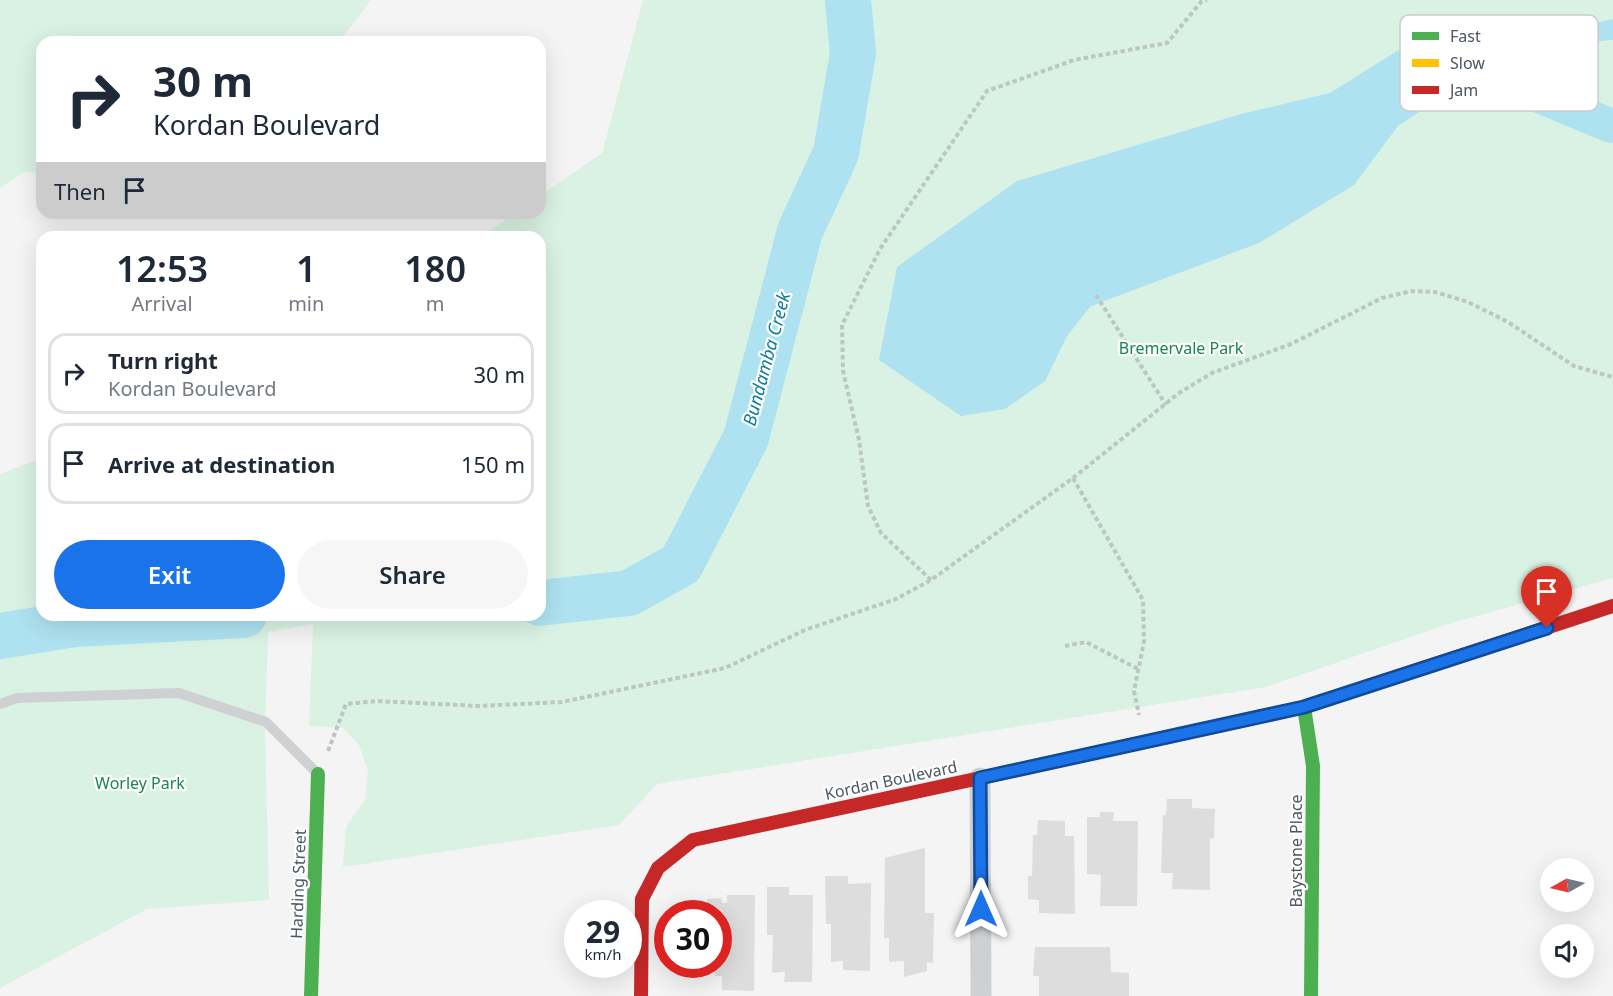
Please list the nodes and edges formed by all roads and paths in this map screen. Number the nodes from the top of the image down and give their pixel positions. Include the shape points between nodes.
1 (1207, 0) edge
2 (1096, 295) dead end
3 (1613, 377) edge
4 (1166, 405) junction
5 (1073, 478) junction
6 (932, 580) junction
7 (1613, 606) edge
8 (1065, 646) dead end
9 (1138, 669) junction
10 (0, 704) edge
11 (1304, 707) junction
12 (1145, 742) junction
13 (318, 774) junction
14 (980, 778) junction
15 (311, 996) edge
16 (641, 996) edge
17 (981, 996) edge
18 (1311, 996) edge

1 - 6 path via 1201,2 1167,43 1074,60 987,91 880,249 842,326 843,371 859,440 868,506 881,533
2 - 4 path
3 - 4 path via 1574,366 1508,322 1468,302 1435,292 1412,291 1382,298 1291,344 1212,373
4 - 5 path
5 - 6 path
5 - 9 path via 1143,600 1144,642
6 - 13 path via 896,599 805,630 725,669 561,702 478,706 377,701 346,704
7 - 11 street, Kordan Boulevard
8 - 9 path via 1086,642
9 - 12 path via 1134,691
10 - 13 lane via 17,698 179,693 266,722
11 - 12 street, Kordan Boulevard
11 - 18 street, Baystone Place via 1313,766
12 - 14 street, Kordan Boulevard
13 - 15 street, Harding Street
14 - 16 street, Kordan Boulevard via 693,840 658,868 642,899
14 - 17 street

